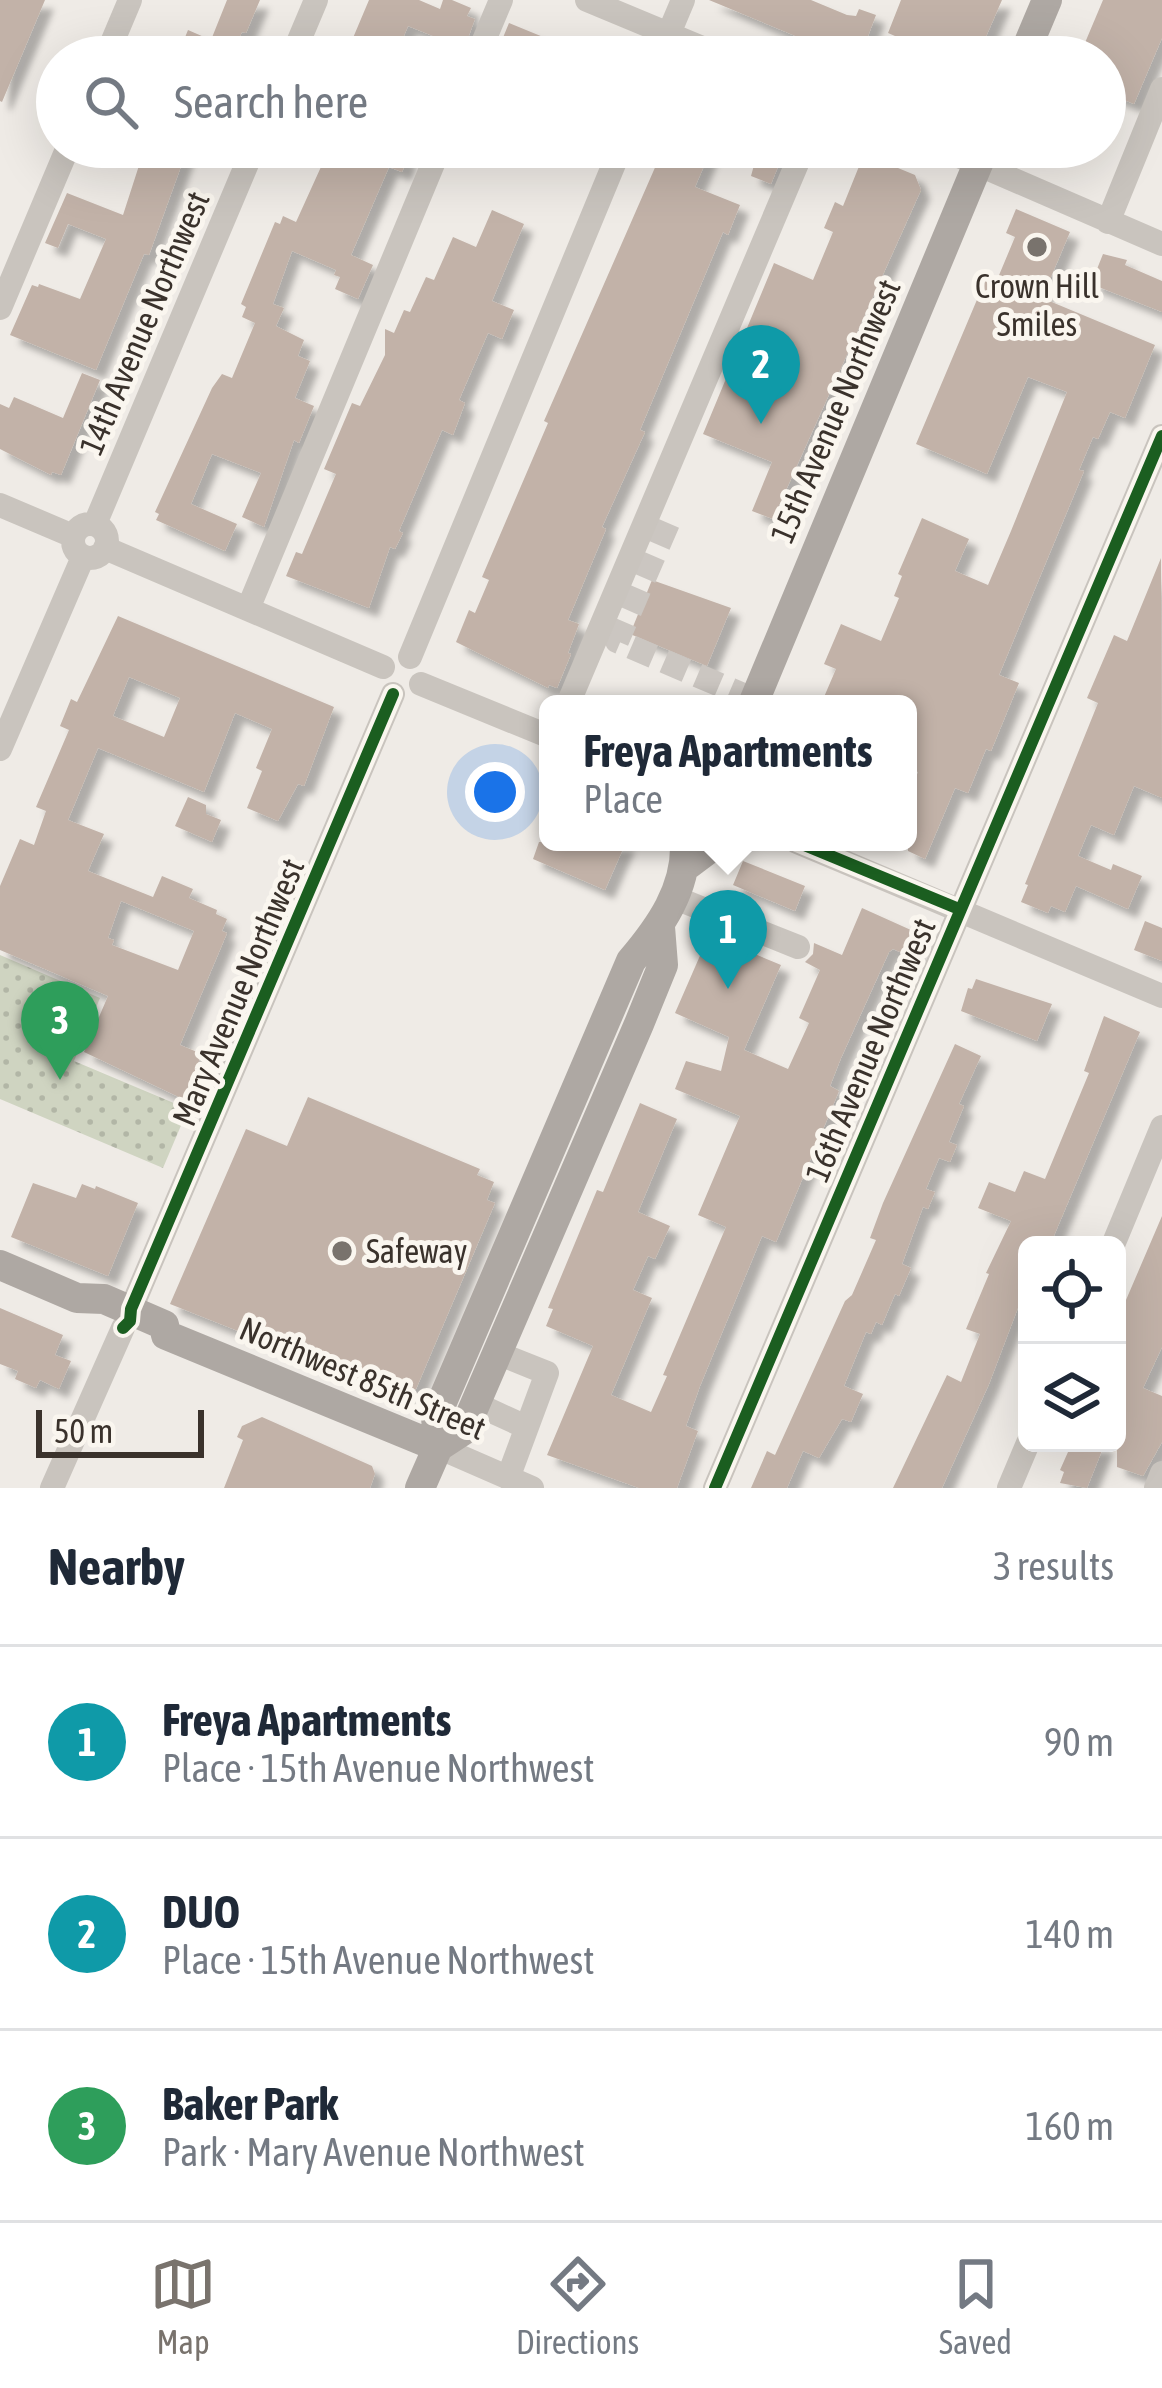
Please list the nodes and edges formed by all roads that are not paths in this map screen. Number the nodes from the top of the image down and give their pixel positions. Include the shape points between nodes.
1 (130, 0) edge
2 (316, 0) edge
3 (501, 0) edge
4 (586, 0) edge
5 (683, 0) edge
6 (1047, 0) edge
7 (115, 36) edge
8 (301, 36) edge
9 (486, 36) edge
10 (648, 36) edge
11 (668, 36) edge
12 (1032, 36) edge
13 (1162, 89) edge
14 (59, 168) edge
15 (245, 168) edge
16 (431, 168) edge
17 (612, 168) edge
18 (795, 168) edge
19 (976, 168) edge
20 (1004, 168) edge
21 (1108, 222) junction
22 (1162, 244) edge
23 (0, 308) edge
24 (1162, 436) edge
25 (0, 505) edge
26 (89, 541) junction
27 (248, 609) junction
28 (410, 657) junction
29 (383, 667) junction
30 (421, 684) junction
31 (393, 694) junction
32 (572, 695) edge
33 (758, 695) edge
34 (539, 732) edge
35 (0, 749) edge
36 (818, 851) edge
37 (686, 854) edge
38 (673, 897) junction
39 (959, 910) junction
40 (660, 927) junction
41 (798, 947) dead end
42 (1162, 997) edge
43 (612, 1005) junction
44 (614, 1081) junction
45 (1162, 1127) edge
46 (1117, 1236) edge
47 (0, 1265) edge
48 (127, 1318) junction
49 (497, 1353) junction
50 (476, 1403) junction
51 (526, 1427) junction
52 (438, 1448) junction
53 (1024, 1452) edge
54 (1162, 1473) edge
55 (508, 1478) junction
56 (52, 1488) edge
57 (420, 1488) edge
58 (532, 1488) edge
59 (715, 1488) edge
60 (1009, 1488) edge
61 (1156, 1488) edge

1 - 7 street
2 - 8 street
3 - 9 street
4 - 10 street
5 - 11 street
6 - 12 main road
13 - 21 street
14 - 23 street
15 - 26 street, 14th Avenue Northwest
16 - 27 street
17 - 28 street
18 - 32 street
19 - 33 main road, 15th Avenue Northwest
20 - 21 street
21 - 22 street
24 - 39 street, 16th Avenue Northwest
25 - 26 street
26 - 27 street
26 - 35 street, 14th Avenue Northwest
27 - 29 street
28 - 29 street
28 - 30 street via 421,668
29 - 31 street
30 - 31 street via 410,695
30 - 34 street
31 - 48 street, Mary Avenue Northwest
36 - 39 street
37 - 38 main road
38 - 40 main road
38 - 41 street
39 - 42 street
39 - 59 street, 16th Avenue Northwest
40 - 43 main road via 631,961
40 - 44 main road via 662,964
43 - 44 main road via 620,1022 605,1071
43 - 52 main road via 436,1416
44 - 49 main road
45 - 46 street
47 - 48 main road, Northwest 85th Street via 77,1298 95,1316
48 - 52 main road, Northwest 85th Street via 164,1325 166,1335
48 - 56 street, Mary Avenue Northwest
49 - 50 main road
49 - 51 street via 547,1373
50 - 51 street
50 - 52 main road via 464,1430
51 - 55 street
52 - 55 street, Northwest 85th Street
52 - 57 main road
53 - 60 street
54 - 61 street
55 - 58 street, Northwest 85th Street

